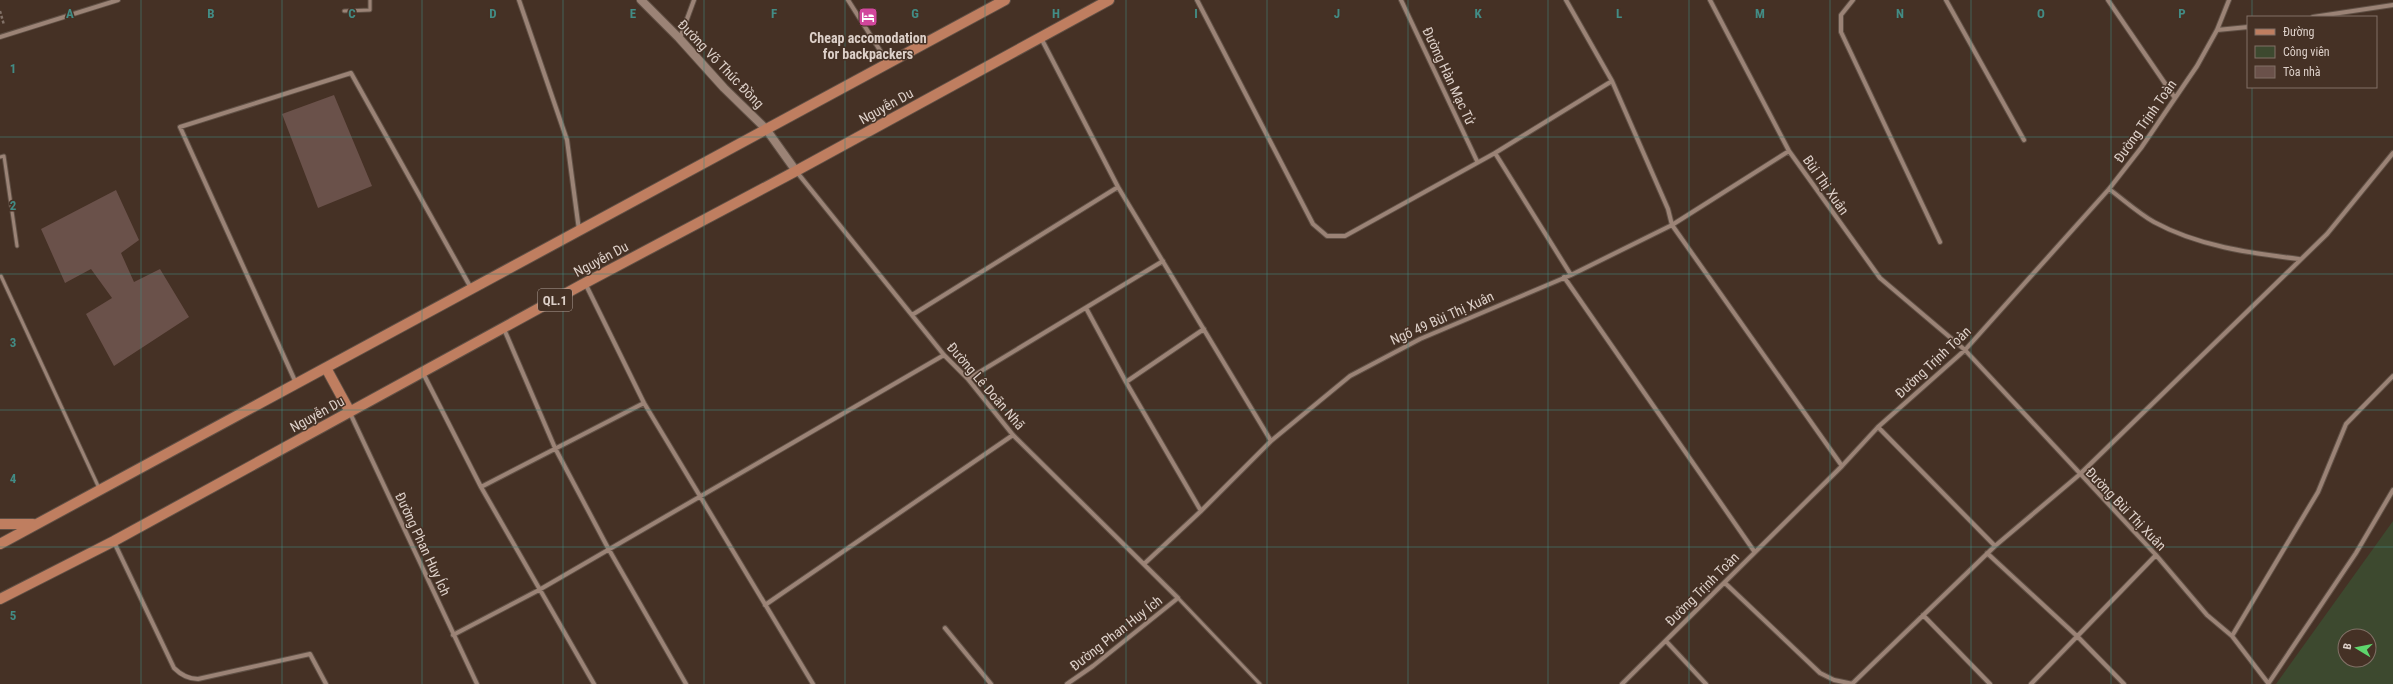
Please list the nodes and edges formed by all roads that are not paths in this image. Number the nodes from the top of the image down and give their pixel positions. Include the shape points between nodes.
1 (118, 0) edge
2 (370, 0) edge
3 (519, 0) edge
4 (641, 0) edge
5 (694, 0) edge
6 (848, 0) edge
7 (1005, 0) edge
8 (1109, 0) edge
9 (1197, 0) edge
10 (1401, 0) edge
11 (1566, 0) edge
12 (1710, 0) edge
13 (1853, 0) edge
14 (1946, 0) edge
15 (2108, 0) edge
16 (2229, 0) edge
17 (2393, 6) edge
18 (344, 11) dead end
19 (2320, 16) edge
20 (2247, 27) edge
21 (2217, 30) junction
22 (0, 37) edge
23 (680, 38) junction
24 (1040, 38) junction
25 (888, 63) junction
26 (1612, 81) junction
27 (2176, 98) junction
28 (766, 129) junction
29 (2024, 140) dead end
30 (1789, 151) junction
31 (1495, 153) junction
32 (2393, 153) edge
33 (0, 157) edge
34 (1477, 161) junction
35 (796, 171) junction
36 (1118, 187) junction
37 (2109, 190) junction
38 (1672, 225) junction
39 (579, 230) junction
40 (1940, 242) dead end
41 (18, 246) dead end
42 (2299, 260) junction
43 (1163, 261) junction
44 (1571, 275) junction
45 (1, 276) dead end
46 (1564, 277) junction
47 (585, 283) junction
48 (471, 289) junction
49 (1086, 308) junction
50 (912, 315) junction
51 (504, 328) junction
52 (1204, 329) junction
53 (1965, 350) junction
54 (944, 355) junction
55 (326, 368) junction
56 (423, 373) junction
57 (2393, 376) edge
58 (968, 379) junction
59 (1126, 382) junction
60 (296, 383) junction
61 (644, 403) junction
62 (350, 412) junction
63 (1878, 427) junction
64 (1013, 435) junction
65 (1271, 441) junction
66 (555, 448) junction
67 (1842, 466) junction
68 (2079, 475) junction
69 (482, 487) junction
70 (100, 490) junction
71 (2393, 490) edge
72 (700, 497) junction
73 (1201, 511) junction
74 (0, 524) edge
75 (37, 524) junction
76 (114, 541) junction
77 (0, 544) edge
78 (1995, 546) junction
79 (608, 548) junction
80 (1754, 551) junction
81 (1987, 553) junction
82 (2156, 555) junction
83 (1144, 564) junction
84 (1724, 583) junction
85 (538, 590) junction
86 (1178, 598) junction
87 (0, 599) edge
88 (765, 605) junction
89 (1923, 615) junction
90 (945, 628) dead end
91 (453, 635) junction
92 (2232, 636) junction
93 (2078, 637) junction
94 (1666, 641) junction
95 (1853, 683) edge
96 (326, 684) edge
97 (478, 684) edge
98 (594, 684) edge
99 (686, 684) edge
100 (813, 684) edge
101 (991, 684) edge
102 (1067, 684) edge
103 (1260, 684) edge
104 (1622, 684) edge
105 (1706, 684) edge
106 (1990, 684) edge
107 (2031, 684) edge
108 (2124, 684) edge
109 (2268, 684) edge

1 - 22 street
2 - 18 lane via 370,10
3 - 39 street via 567,140
4 - 23 street, Đường Võ Thúc Đồng
5 - 23 street
6 - 25 street
7 - 25 main road
8 - 24 main road, Nguyễn Du / QL.1
9 - 34 street via 1313,224 1327,236 1345,236
10 - 34 street, Đường Hàn Mạc Tử
11 - 26 street
12 - 30 street, Bùi Thị Xuân
13 - 40 street via 1841,14 1841,32
14 - 29 street
15 - 27 street
16 - 21 street, Đường Trịnh Toàn
17 - 19 street
20 - 21 street
21 - 27 street, Đường Trịnh Toàn
23 - 28 street, Đường Võ Thúc Đồng via 724,88
24 - 35 main road, Nguyễn Du / QL.1
24 - 36 street
25 - 28 main road
26 - 31 street
26 - 38 street via 1668,209
27 - 37 street, Đường Trịnh Toàn
28 - 35 street, Đường Võ Thúc Đồng
28 - 39 main road
30 - 38 street, Ngõ 49 Bùi Thị Xuân
30 - 53 street, Bùi Thị Xuân via 1880,278
31 - 34 street
31 - 44 street
32 - 42 street via 2326,234
33 - 41 lane via 4,156
35 - 47 main road, Nguyễn Du / QL.1
35 - 50 street, Đường Lê Doãn Nhã
36 - 43 street
36 - 50 street
37 - 42 street via 2154,221 2182,234 2252,254
37 - 53 street, Đường Trịnh Toàn
38 - 44 street, Ngõ 49 Bùi Thị Xuân
38 - 67 street
39 - 48 main road
42 - 68 street
43 - 49 street
43 - 52 street
44 - 46 street, Ngõ 49 Bùi Thị Xuân
45 - 70 lane
46 - 65 street, Ngõ 49 Bùi Thị Xuân via 1420,339 1376,361 1350,376
46 - 80 street
47 - 51 main road, Nguyễn Du / QL.1
47 - 61 street
48 - 55 main road
48 - 60 street via 351,73 180,127
49 - 58 street
49 - 59 street
50 - 54 street, Đường Lê Doãn Nhã
51 - 56 main road, Nguyễn Du / QL.1
51 - 66 street
52 - 59 street
52 - 65 street
53 - 63 street, Đường Trịnh Toàn
53 - 68 street, Đường Bùi Thị Xuân
54 - 58 street, Đường Lê Doãn Nhã
54 - 72 street
55 - 60 main road
55 - 62 main road
56 - 62 main road, Nguyễn Du / QL.1
56 - 69 street
57 - 92 street via 2346,424 2318,492
58 - 64 street, Đường Lê Doãn Nhã
59 - 73 street
60 - 70 main road
61 - 66 street
61 - 72 street
62 - 76 main road, Nguyễn Du / QL.1
62 - 91 street, Đường Phan Huy Ích
63 - 67 street, Đường Trịnh Toàn
63 - 78 street
64 - 83 street, Đường Lê Doãn Nhã
64 - 88 street
65 - 73 street, Ngõ 49 Bùi Thị Xuân
66 - 69 street
66 - 79 street
67 - 80 street, Đường Trịnh Toàn
68 - 78 street
68 - 82 street, Đường Bùi Thị Xuân
69 - 85 street
70 - 75 main road
71 - 109 street via 2356,553
72 - 79 street
72 - 88 street
73 - 83 street, Ngõ 49 Bùi Thị Xuân
74 - 75 main road
75 - 77 main road
76 - 87 main road, Nguyễn Du / QL.1
76 - 96 street via 174,668 185,677 198,679 310,654
78 - 81 street
79 - 85 street
79 - 99 street
80 - 84 street, Đường Trịnh Toàn
81 - 89 street
81 - 93 street
82 - 92 street, Đường Bùi Thị Xuân via 2207,615
82 - 93 street
83 - 86 street, Đường Lê Doãn Nhã
84 - 94 street, Đường Trịnh Toàn
84 - 95 street via 1820,673 1834,680
85 - 91 street
85 - 98 street
86 - 102 street, Đường Phan Huy Ích
86 - 103 lane
88 - 100 street
89 - 95 street
89 - 106 street
90 - 101 street
91 - 97 street, Đường Phan Huy Ích
92 - 109 street, Đường Bùi Thị Xuân
93 - 107 street
93 - 108 street
94 - 104 street, Đường Trịnh Toàn
94 - 105 street

